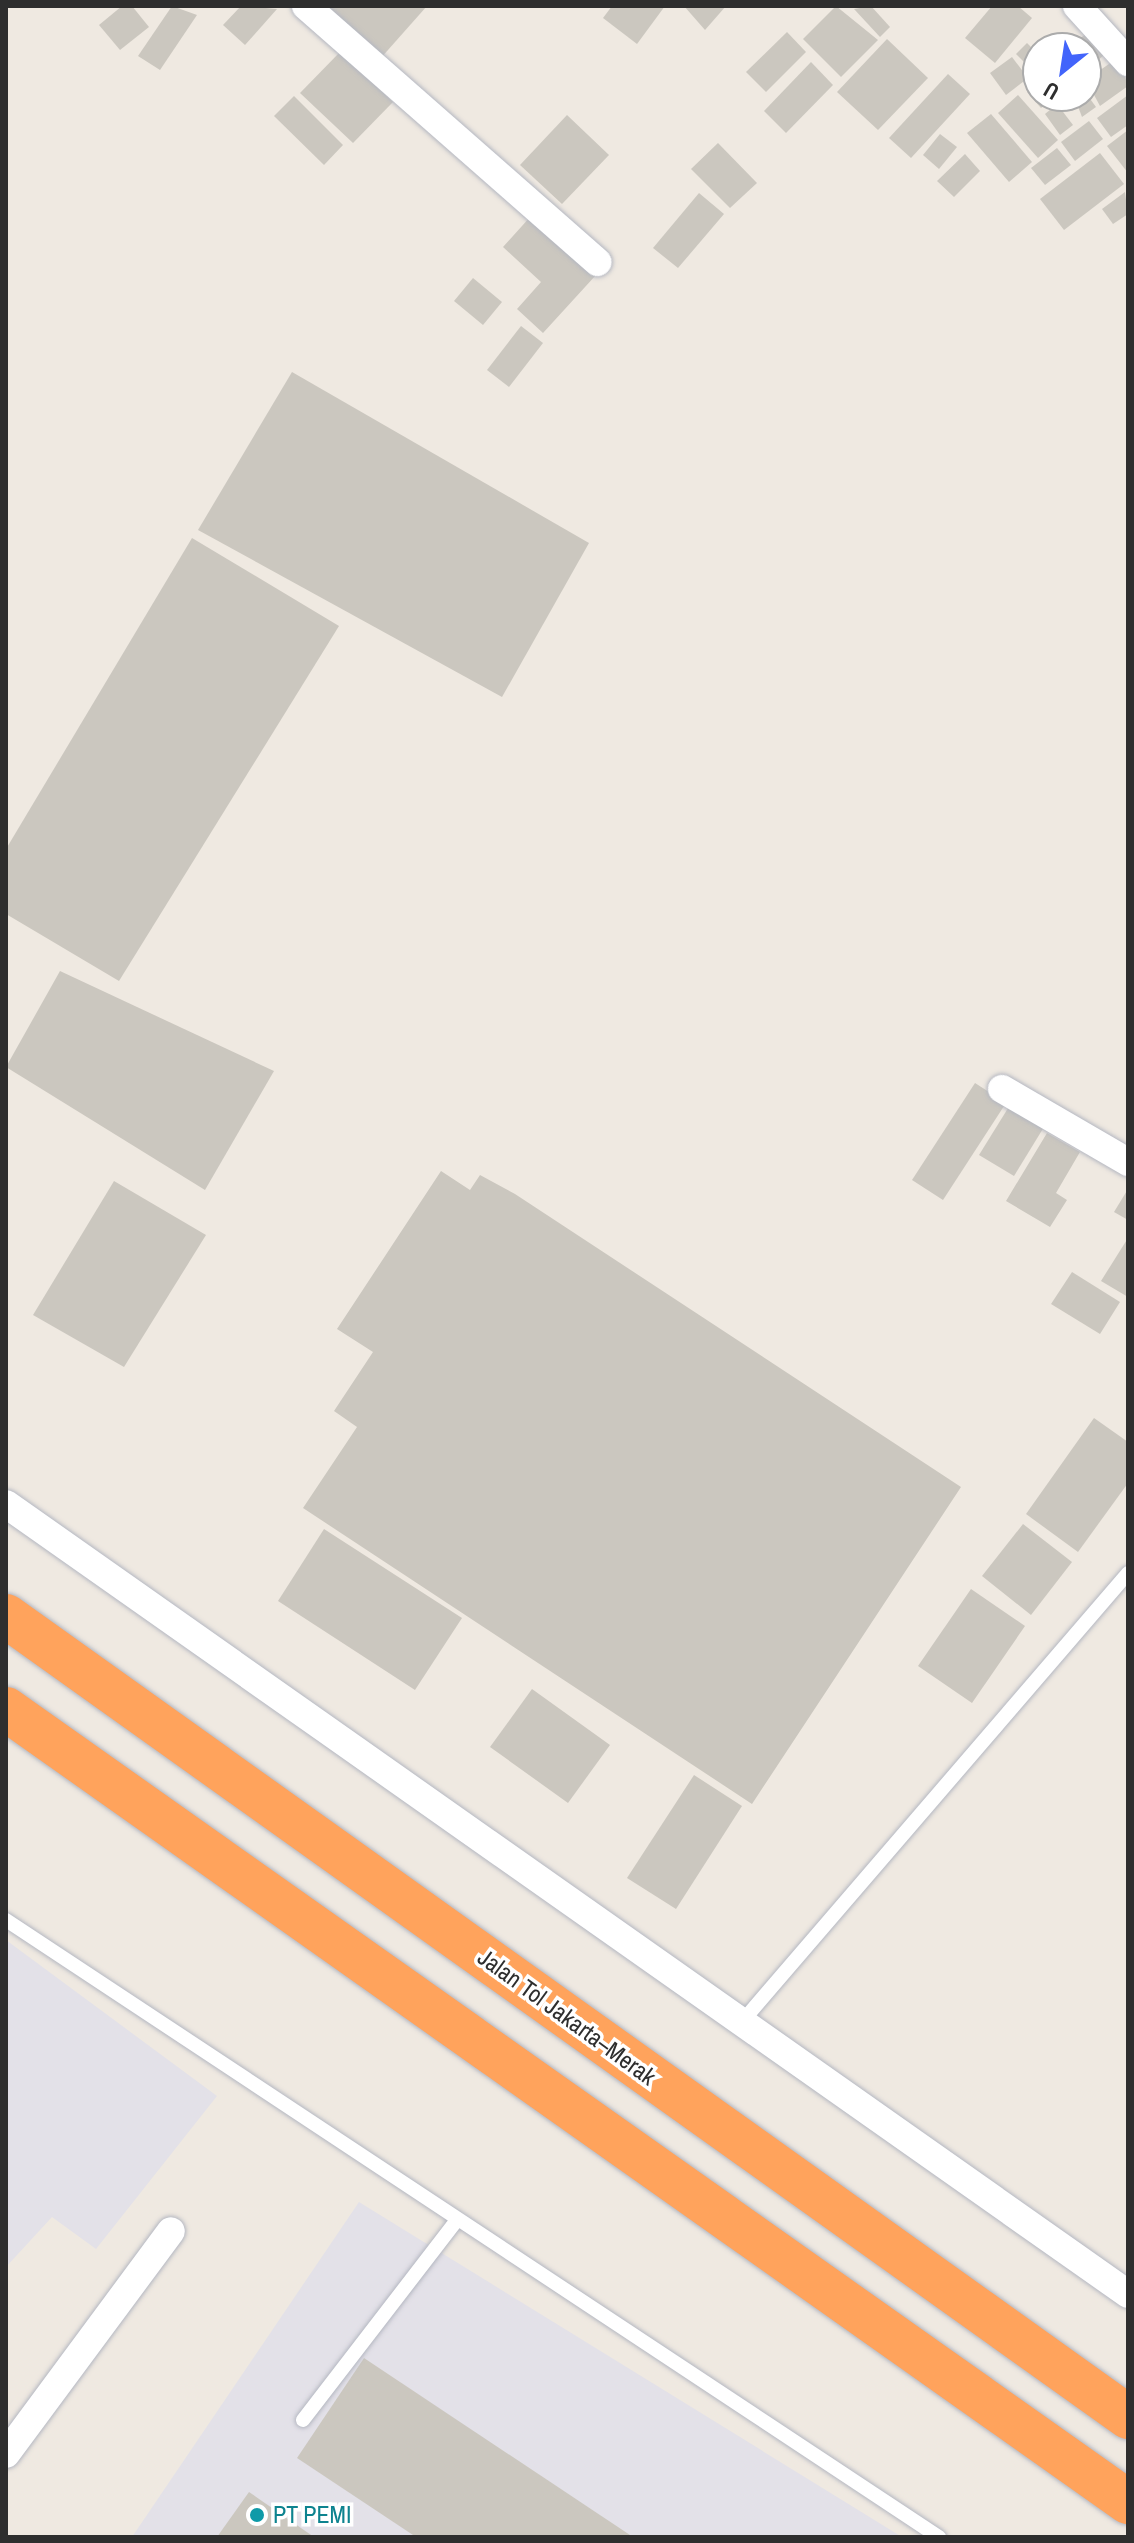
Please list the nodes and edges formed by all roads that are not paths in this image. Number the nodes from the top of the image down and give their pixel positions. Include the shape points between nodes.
1 (306, 6) edge
2 (1077, 6) edge
3 (1128, 62) edge
4 (597, 262) dead end
5 (1002, 1089) dead end
6 (1128, 1162) edge
7 (6, 1504) edge
8 (1128, 1573) edge
9 (6, 1616) edge
10 (6, 1709) edge
11 (6, 1920) edge
12 (739, 2024) junction
13 (457, 2220) junction
14 (171, 2231) dead end
15 (1128, 2294) edge
16 (1128, 2417) edge
17 (303, 2420) dead end
18 (6, 2454) edge
19 (1128, 2502) edge
20 (939, 2537) edge

1 - 4 street
2 - 3 street
5 - 6 street
7 - 12 street
8 - 12 lane
9 - 16 highway, Jalan Tol Jakarta–Merak
10 - 19 highway
11 - 13 lane
12 - 15 street
13 - 17 lane
13 - 20 lane
14 - 18 street

